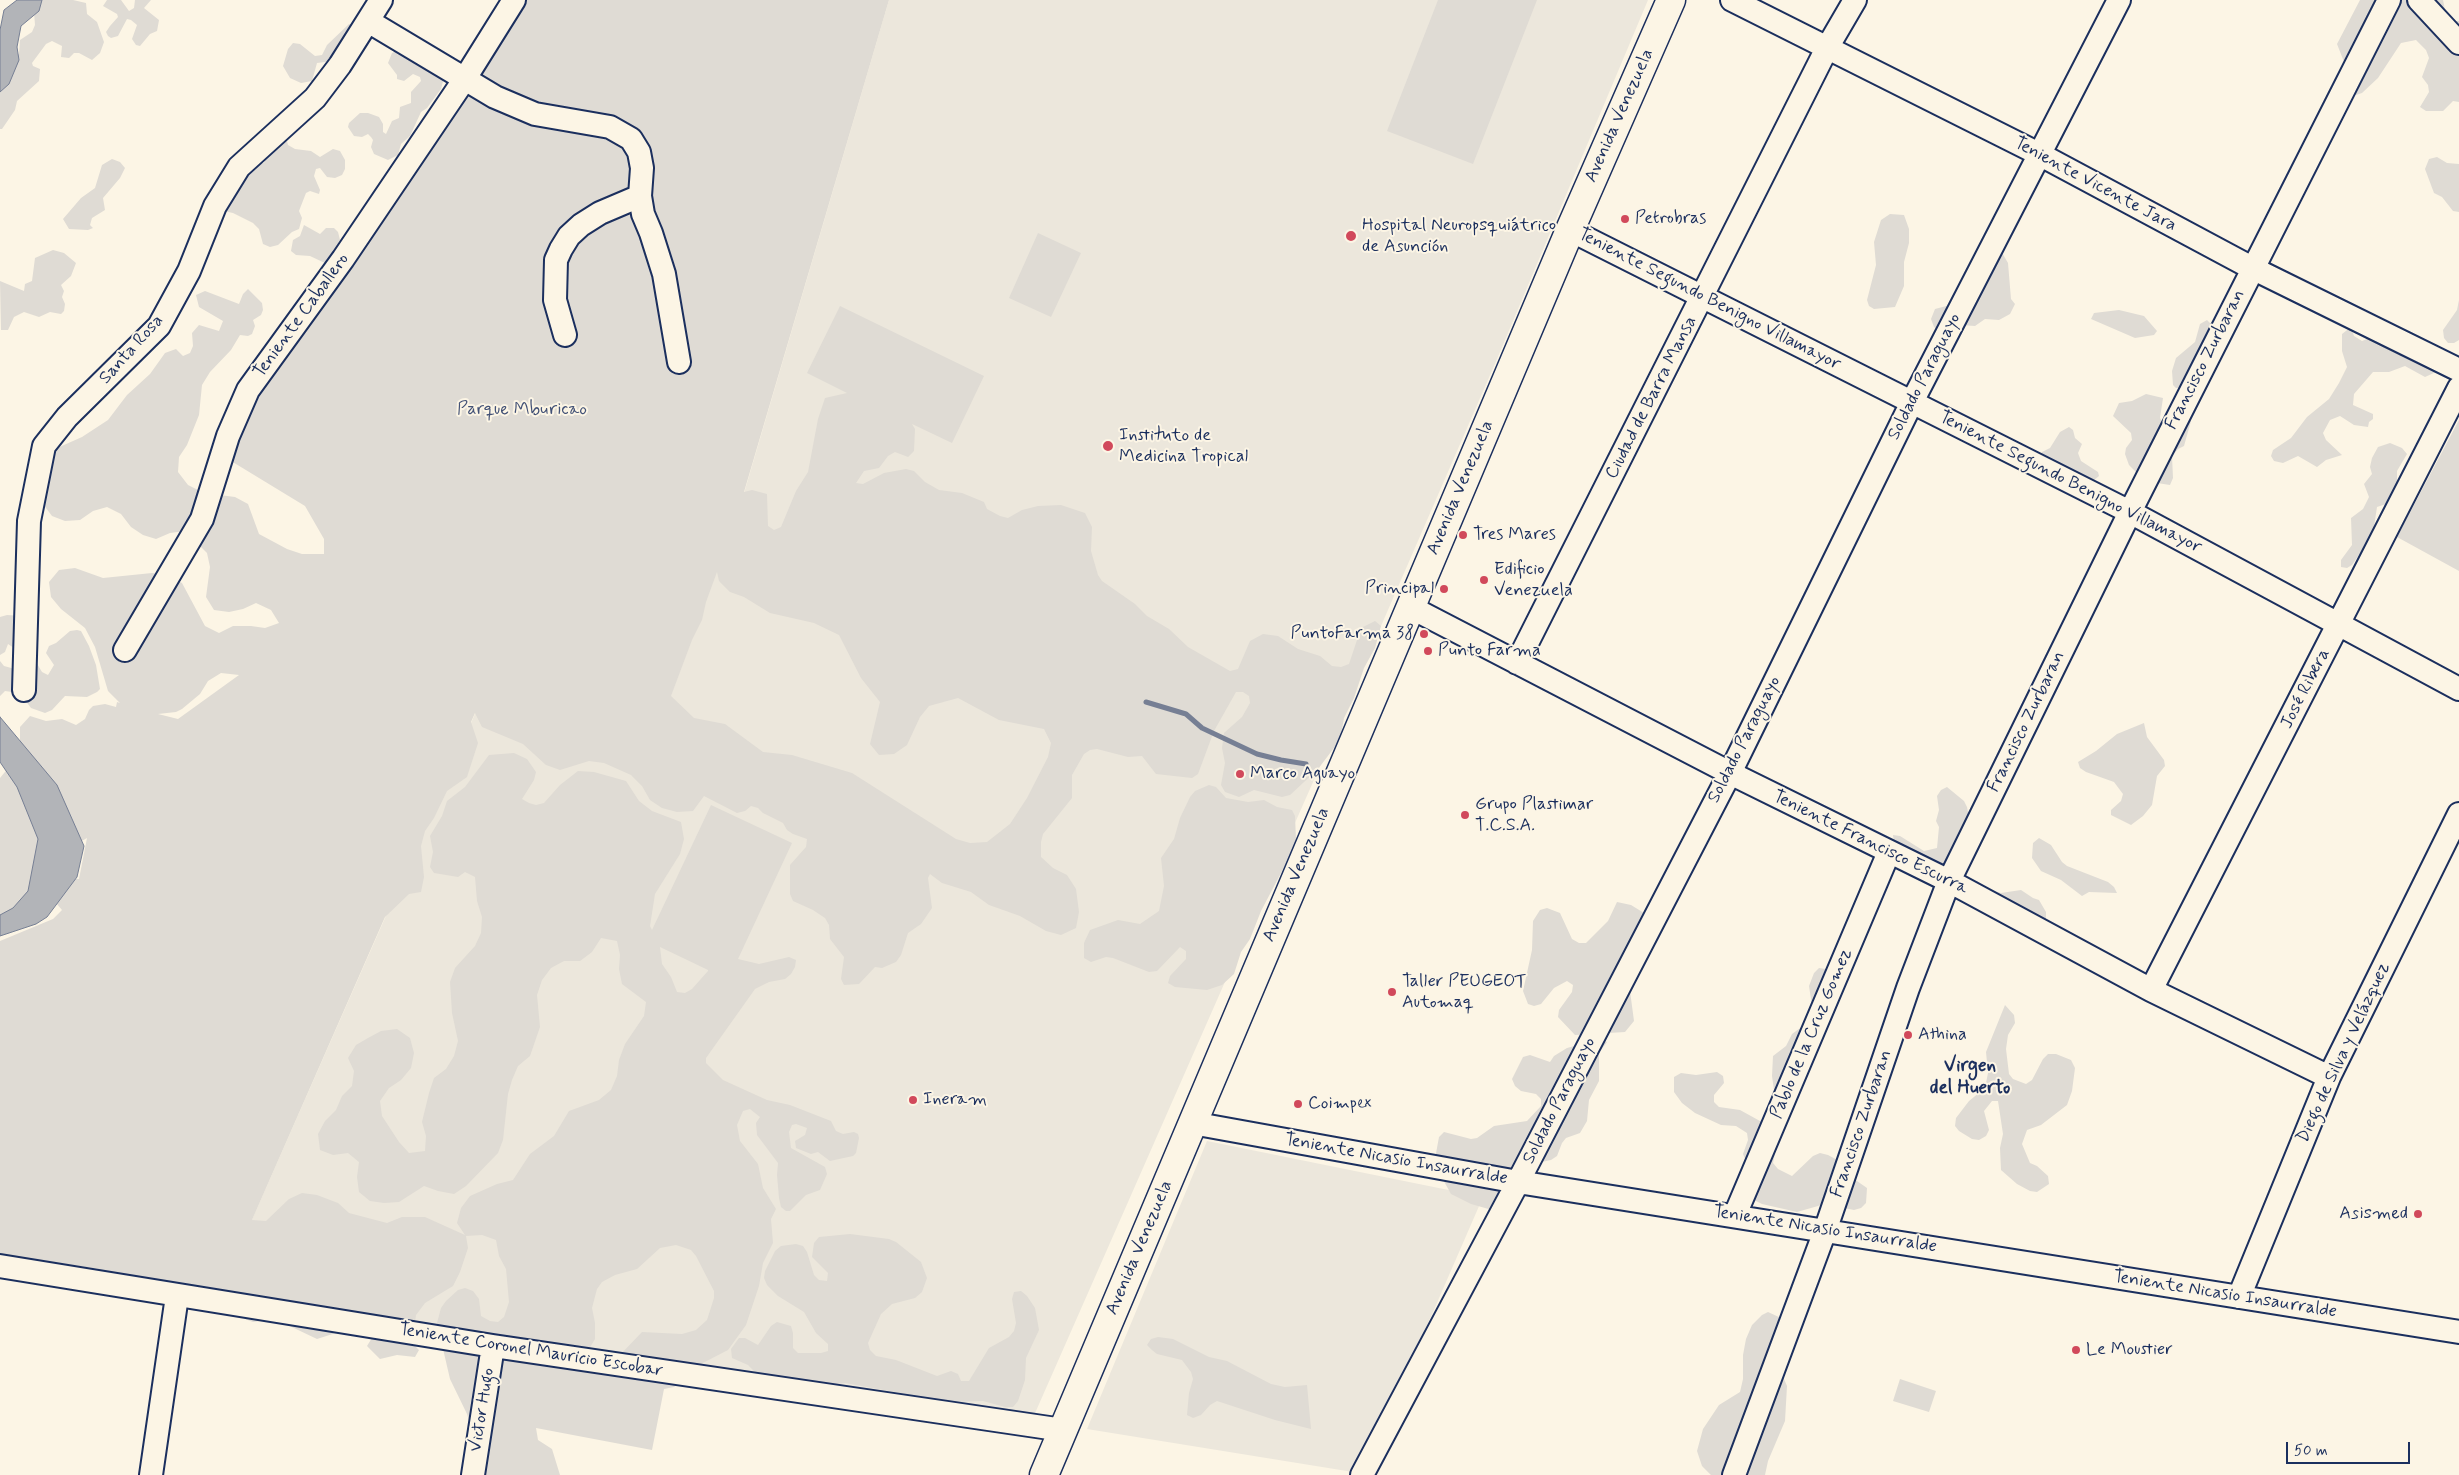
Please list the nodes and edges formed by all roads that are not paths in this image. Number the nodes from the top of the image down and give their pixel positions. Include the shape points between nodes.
1 (381, 0) edge
2 (514, 0) edge
3 (1671, 0) edge
4 (1732, 0) edge
5 (1855, 0) edge
6 (2118, 0) edge
7 (2389, 0) edge
8 (2419, 0) edge
9 (368, 21) junction
10 (2459, 43) edge
11 (1827, 48) junction
12 (464, 80) junction
13 (2039, 154) junction
14 (640, 196) junction
15 (1570, 230) junction
16 (2252, 268) junction
17 (1704, 297) junction
18 (565, 335) dead end
19 (680, 362) dead end
20 (2459, 370) edge
21 (2459, 388) edge
22 (1912, 402) junction
23 (2130, 512) junction
24 (1410, 607) junction
25 (2339, 625) junction
26 (125, 650) dead end
27 (1517, 663) junction
28 (2459, 689) edge
29 (24, 690) dead end
30 (1730, 773) junction
31 (2459, 814) edge
32 (1889, 852) junction
33 (1949, 881) junction
34 (2151, 990) junction
35 (2329, 1077) junction
36 (1192, 1123) junction
37 (1518, 1182) junction
38 (1735, 1215) junction
39 (1825, 1232) junction
40 (0, 1266) edge
41 (177, 1296) junction
42 (2239, 1297) junction
43 (2459, 1332) edge
44 (493, 1346) junction
45 (1063, 1430) junction
46 (151, 1475) edge
47 (473, 1475) edge
48 (1044, 1475) edge
49 (1362, 1475) edge
50 (1734, 1475) edge

1 - 9 street, Santa Rosa
2 - 12 street, Teniente Caballero
3 - 15 main road, Avenida Venezuela
4 - 11 street, Teniente Vicente Jara
5 - 11 street, Ciudad de Barra Mansa
6 - 13 street, Soldado Paraguayo
7 - 16 street, Francisco Zurbaran
8 - 10 street
9 - 12 street
9 - 29 street, Santa Rosa via 315,98 239,166 214,206 189,271 159,326 67,417 44,446 29,521
11 - 13 street, Teniente Vicente Jara
11 - 17 street, Ciudad de Barra Mansa
12 - 14 street via 535,114 610,127 624,133 636,144 639,152 642,168
12 - 26 street, Teniente Caballero via 248,390 228,436 202,519
13 - 16 street, Teniente Vicente Jara
13 - 22 street, Soldado Paraguayo
14 - 18 street via 581,225 561,248 556,260 555,294
14 - 19 street via 642,214 664,274
15 - 17 street, Teniente Segundo Benigno Villamayor
15 - 24 main road, Avenida Venezuela
16 - 20 street, Teniente Vicente Jara
16 - 23 street, Francisco Zurbaran
17 - 22 street, Teniente Segundo Benigno Villamayor
17 - 27 street, Ciudad de Barra Mansa
21 - 25 street, José Ribera
22 - 23 street, Teniente Segundo Benigno Villamayor
22 - 30 street, Soldado Paraguayo
23 - 25 street, Teniente Segundo Benigno Villamayor
23 - 33 street, Francisco Zurbaran
24 - 27 street, Teniente Francisco Escurra
24 - 36 main road, Avenida Venezuela
25 - 28 street, Teniente Segundo Benigno Villamayor
25 - 34 street, José Ribera
27 - 30 street, Teniente Francisco Escurra
30 - 32 street, Teniente Francisco Escurra
30 - 37 street, Soldado Paraguayo
31 - 35 street, Diego de Silva y Velázquez
32 - 33 street, Teniente Francisco Escurra
32 - 38 street, Pablo de la Cruz Gomez
33 - 34 street, Teniente Francisco Escurra
33 - 39 street, Francisco Zurbaran via 1908,988
34 - 35 street, Teniente Francisco Escurra
35 - 42 street, Diego de Silva y Velázquez
36 - 37 street, Teniente Nicasio Insaurralde
36 - 45 main road, Avenida Venezuela
37 - 38 street, Teniente Nicasio Insaurralde
37 - 49 street, Soldado Paraguayo
38 - 39 street, Teniente Nicasio Insaurralde
39 - 42 street, Teniente Nicasio Insaurralde
39 - 50 street, Francisco Zurbaran
40 - 41 street, Teniente Coronel Mauricio Escobar
41 - 44 street, Teniente Coronel Mauricio Escobar
41 - 46 street
42 - 43 street, Teniente Nicasio Insaurralde
44 - 45 street, Teniente Coronel Mauricio Escobar
44 - 47 street, Victor Hugo
45 - 48 main road, Avenida Venezuela

